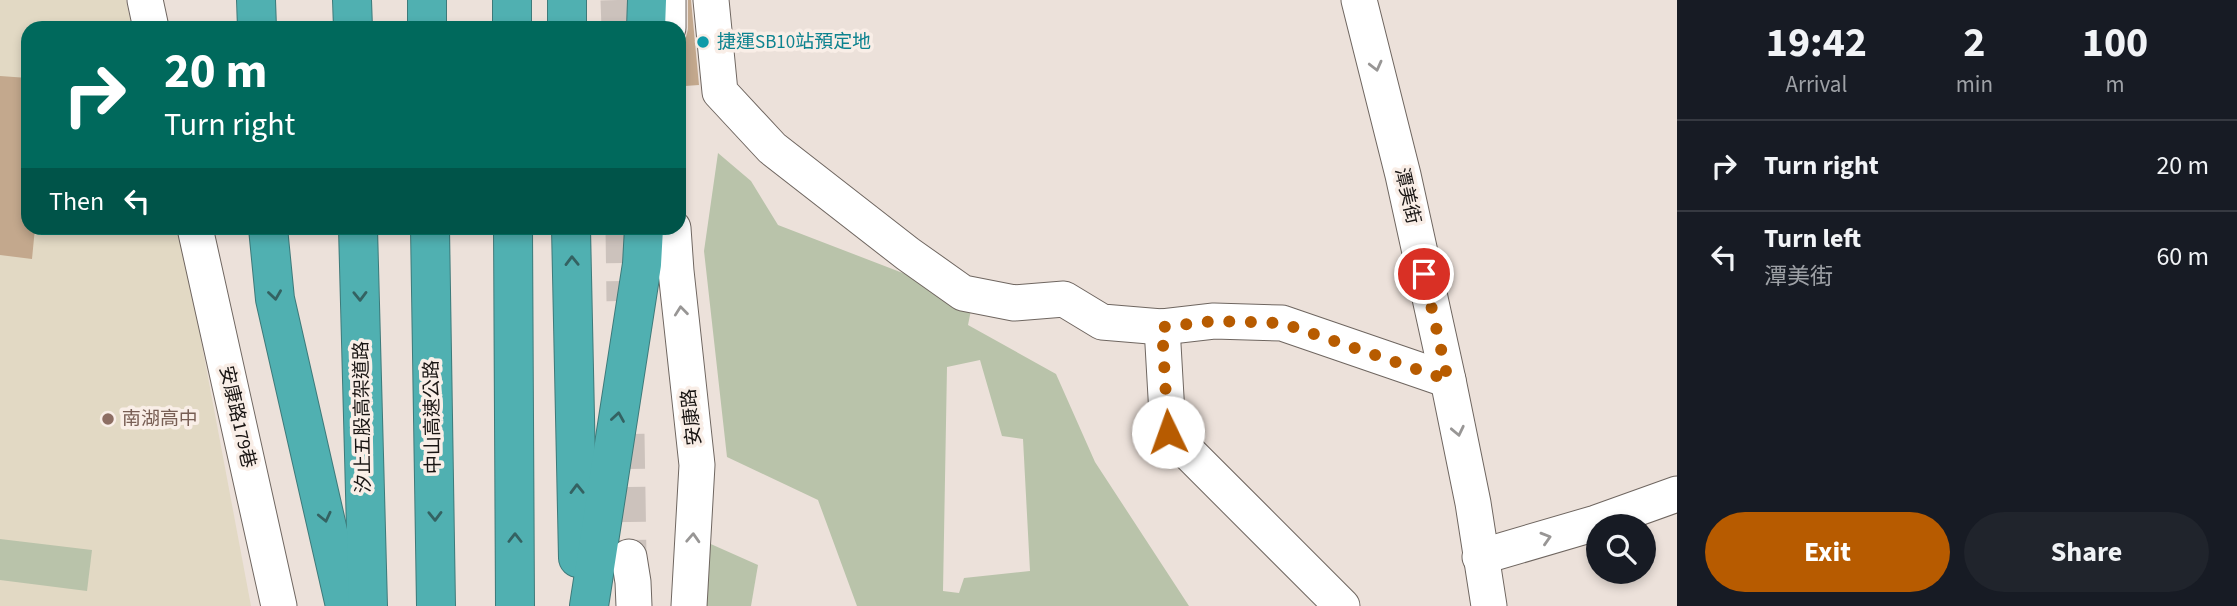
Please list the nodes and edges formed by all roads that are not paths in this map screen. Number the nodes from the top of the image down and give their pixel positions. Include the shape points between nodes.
1 (145, 0) edge
2 (256, 0) edge
3 (352, 0) edge
4 (426, 0) edge
5 (512, 0) edge
6 (567, 0) edge
7 (646, 0) edge
8 (668, 0) edge
9 (711, 0) edge
10 (1359, 0) edge
11 (150, 21) edge
12 (257, 21) edge
13 (353, 21) edge
14 (427, 21) edge
15 (512, 21) edge
16 (567, 21) edge
17 (646, 21) edge
18 (668, 21) edge
19 (197, 235) edge
20 (269, 235) edge
21 (358, 235) edge
22 (430, 235) edge
23 (513, 235) edge
24 (571, 235) edge
25 (644, 235) edge
26 (674, 235) edge
27 (1162, 327) junction
28 (1448, 380) junction
29 (1677, 494) edge
30 (629, 557) tunnel mouth
31 (1480, 557) junction
32 (279, 606) edge
33 (345, 606) edge
34 (368, 606) edge
35 (436, 606) edge
36 (515, 606) edge
37 (579, 606) edge
38 (589, 606) edge
39 (634, 606) edge
40 (689, 606) edge
41 (1342, 606) edge
42 (1489, 606) edge

1 - 11 street
2 - 12 highway
3 - 13 highway
4 - 14 highway
5 - 15 highway
6 - 16 highway
7 - 17 highway
8 - 18 street
9 - 27 street via 720,92 772,148 908,254 963,293 1014,303 1064,299 1102,322
10 -> 28 street, 潭美街
19 - 32 street, 安康路179巷
20 -> 33 highway via 275,299
21 -> 34 highway, 汐止五股高架道路
22 -> 35 highway, 中山高速公路
36 -> 23 highway
37 -> 24 highway
38 -> 25 highway
40 -> 26 street, 安康路 via 697,465
27 - 28 street via 1214,321 1282,323
27 - 41 street via 1168,432
28 -> 31 street, 潭美街
31 -> 29 street
30 - 39 street
31 - 42 street, 潭美街

